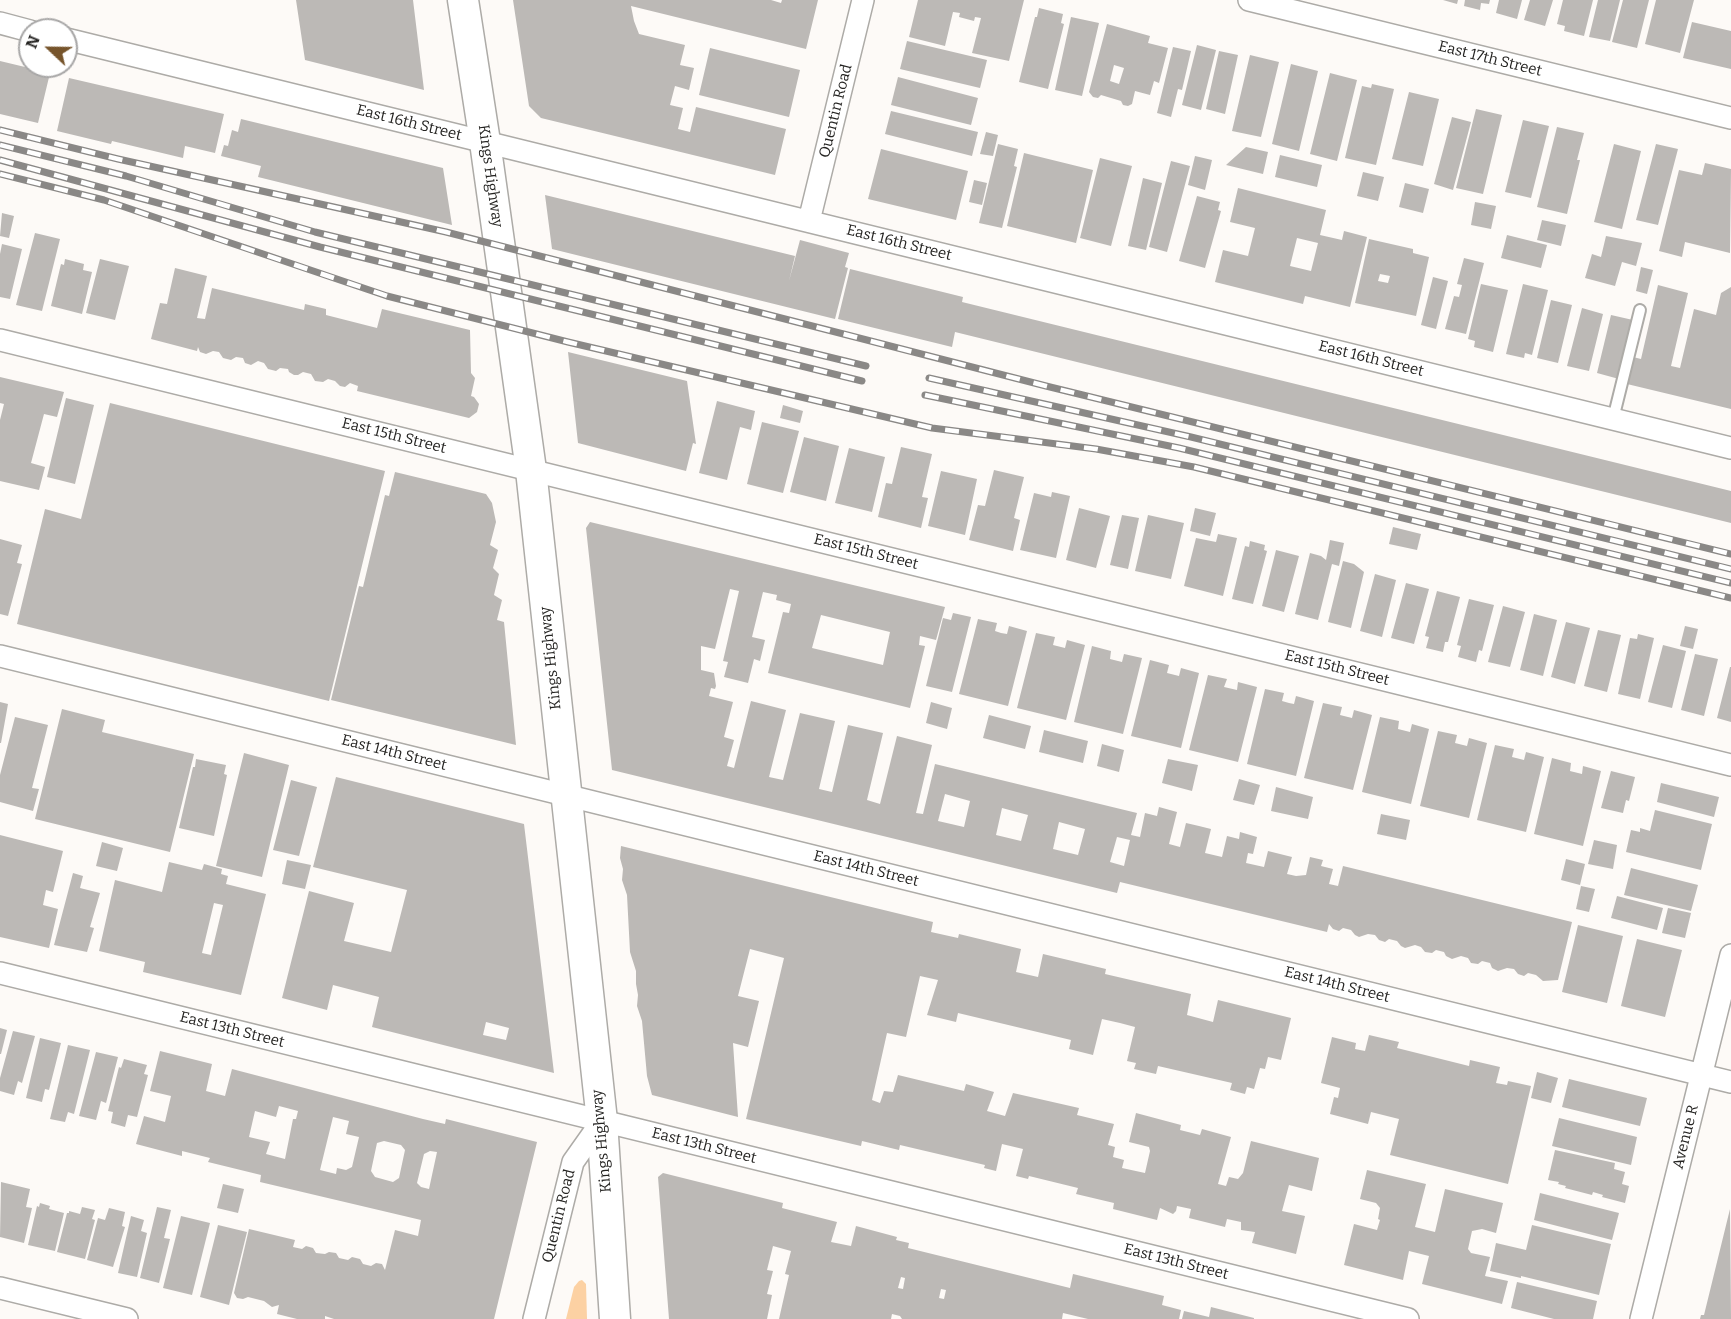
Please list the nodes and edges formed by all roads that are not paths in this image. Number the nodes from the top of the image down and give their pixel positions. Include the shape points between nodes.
1 (463, 0) edge
2 (863, 0) edge
3 (1249, 0) edge
4 (0, 23) edge
5 (18, 28) edge
6 (78, 42) edge
7 (1731, 118) edge
8 (485, 142) junction
9 (809, 221) junction
10 (1640, 310) dead end
11 (0, 340) edge
12 (1613, 419) junction
13 (1731, 448) edge
14 (531, 470) junction
15 (0, 656) edge
16 (1731, 765) edge
17 (566, 796) junction
18 (1731, 955) edge
19 (0, 973) edge
20 (1702, 1074) junction
21 (1731, 1082) edge
22 (602, 1121) junction
23 (0, 1288) edge
24 (127, 1319) edge
25 (534, 1319) edge
26 (615, 1319) edge
27 (1408, 1319) edge
28 (1641, 1319) edge

1 - 8 street, Kings Highway
2 - 9 street, Quentin Road
3 - 7 street, East 17th Street
4 - 5 street
6 - 8 street, East 16th Street
8 - 9 street, East 16th Street
8 - 14 street, Kings Highway
9 - 12 street, East 16th Street
10 - 12 lane
11 - 14 street, East 15th Street
12 - 13 street, East 16th Street
14 - 16 street, East 15th Street
14 - 17 street, Kings Highway
15 - 17 street, East 14th Street
17 - 20 street, East 14th Street
17 - 22 street, Kings Highway
18 - 20 street, Avenue R
19 - 22 street, East 13th Street
20 - 21 street, East 14th Street
20 - 28 street, Avenue R
22 - 25 street, Quentin Road via 573,1162
22 - 26 street, Kings Highway
22 - 27 street, East 13th Street
23 - 24 street

